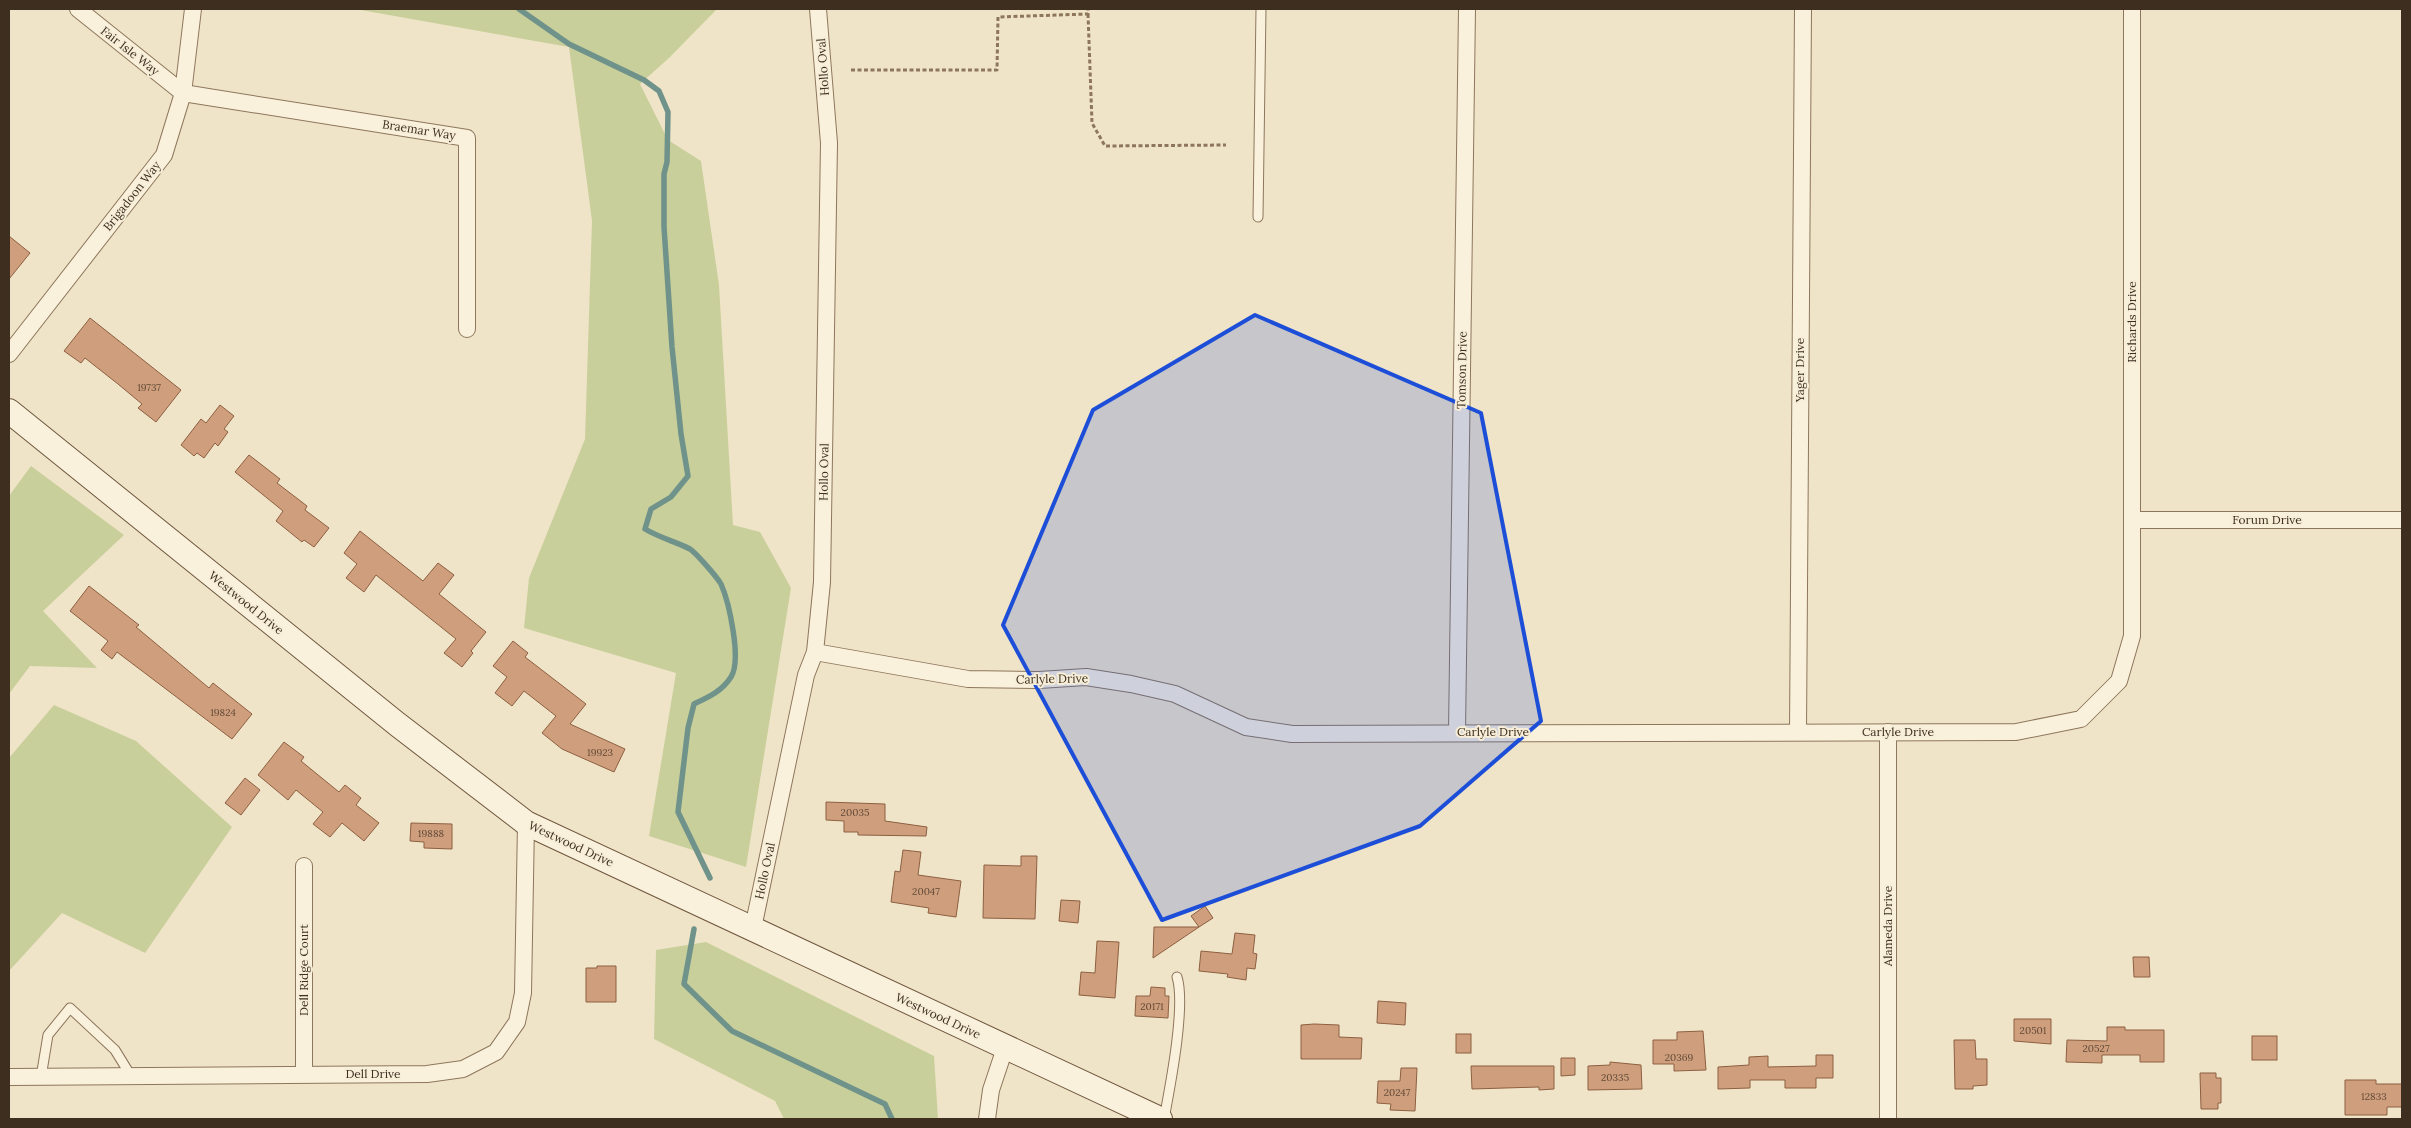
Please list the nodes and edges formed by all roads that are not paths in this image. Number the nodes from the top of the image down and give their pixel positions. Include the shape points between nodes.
1 (78, 9) edge
2 (192, 9) edge
3 (818, 9) edge
4 (1261, 9) edge
5 (1467, 9) edge
6 (1803, 9) edge
7 (2132, 9) edge
8 (183, 93) junction
9 (1258, 217) dead end
10 (468, 328) dead end
11 (9, 354) edge
12 (9, 411) edge
13 (2132, 520) junction
14 (2402, 520) edge
15 (2132, 636) joint
16 (815, 652) junction
17 (1457, 732) junction
18 (1798, 732) junction
19 (1888, 732) junction
20 (526, 823) junction
21 (304, 866) dead end
22 (753, 928) junction
23 (1177, 977) dead end
24 (1005, 1048) junction
25 (304, 1074) junction
26 (131, 1076) junction
27 (9, 1077) edge
28 (42, 1077) junction
29 (986, 1119) edge
30 (1162, 1119) edge
31 (1888, 1119) edge

1 - 8 street, Fair Isle Way
2 - 8 street, Brigadoon Way
3 - 16 street, Hollo Oval via 829,143 822,582
4 - 9 lane
5 - 17 street, Tomson Drive
6 - 18 street, Yager Drive
7 - 13 street, Richards Drive
8 - 10 street, Braemar Way via 467,138
8 - 11 street, Brigadoon Way via 164,154
12 - 20 street, Westwood Drive via 397,724
13 - 14 street, Forum Drive
13 - 15 street, Richards Drive
15 - 19 street, Carlyle Drive via 2119,681 2080,719 2016,732
16 - 17 street, Carlyle Drive via 968,679 1086,677 1131,684 1174,694 1246,727 1292,734
16 - 22 street, Hollo Oval via 806,674
17 - 18 street, Carlyle Drive
18 - 19 street, Carlyle Drive
19 - 31 street, Alameda Drive
20 - 22 street, Westwood Drive
20 - 25 street, Dell Drive via 523,992 517,1022 496,1052 463,1069 427,1074
21 - 25 street, Dell Ridge Court
22 - 24 street, Westwood Drive
23 - 30 lane via 1180,995 1178,1018
24 - 29 street
24 - 30 street, Westwood Drive
25 - 26 street, Dell Drive
26 - 28 street, Dell Drive
26 - 28 lane via 115,1050 70,1008 48,1035
27 - 28 street, Dell Drive

